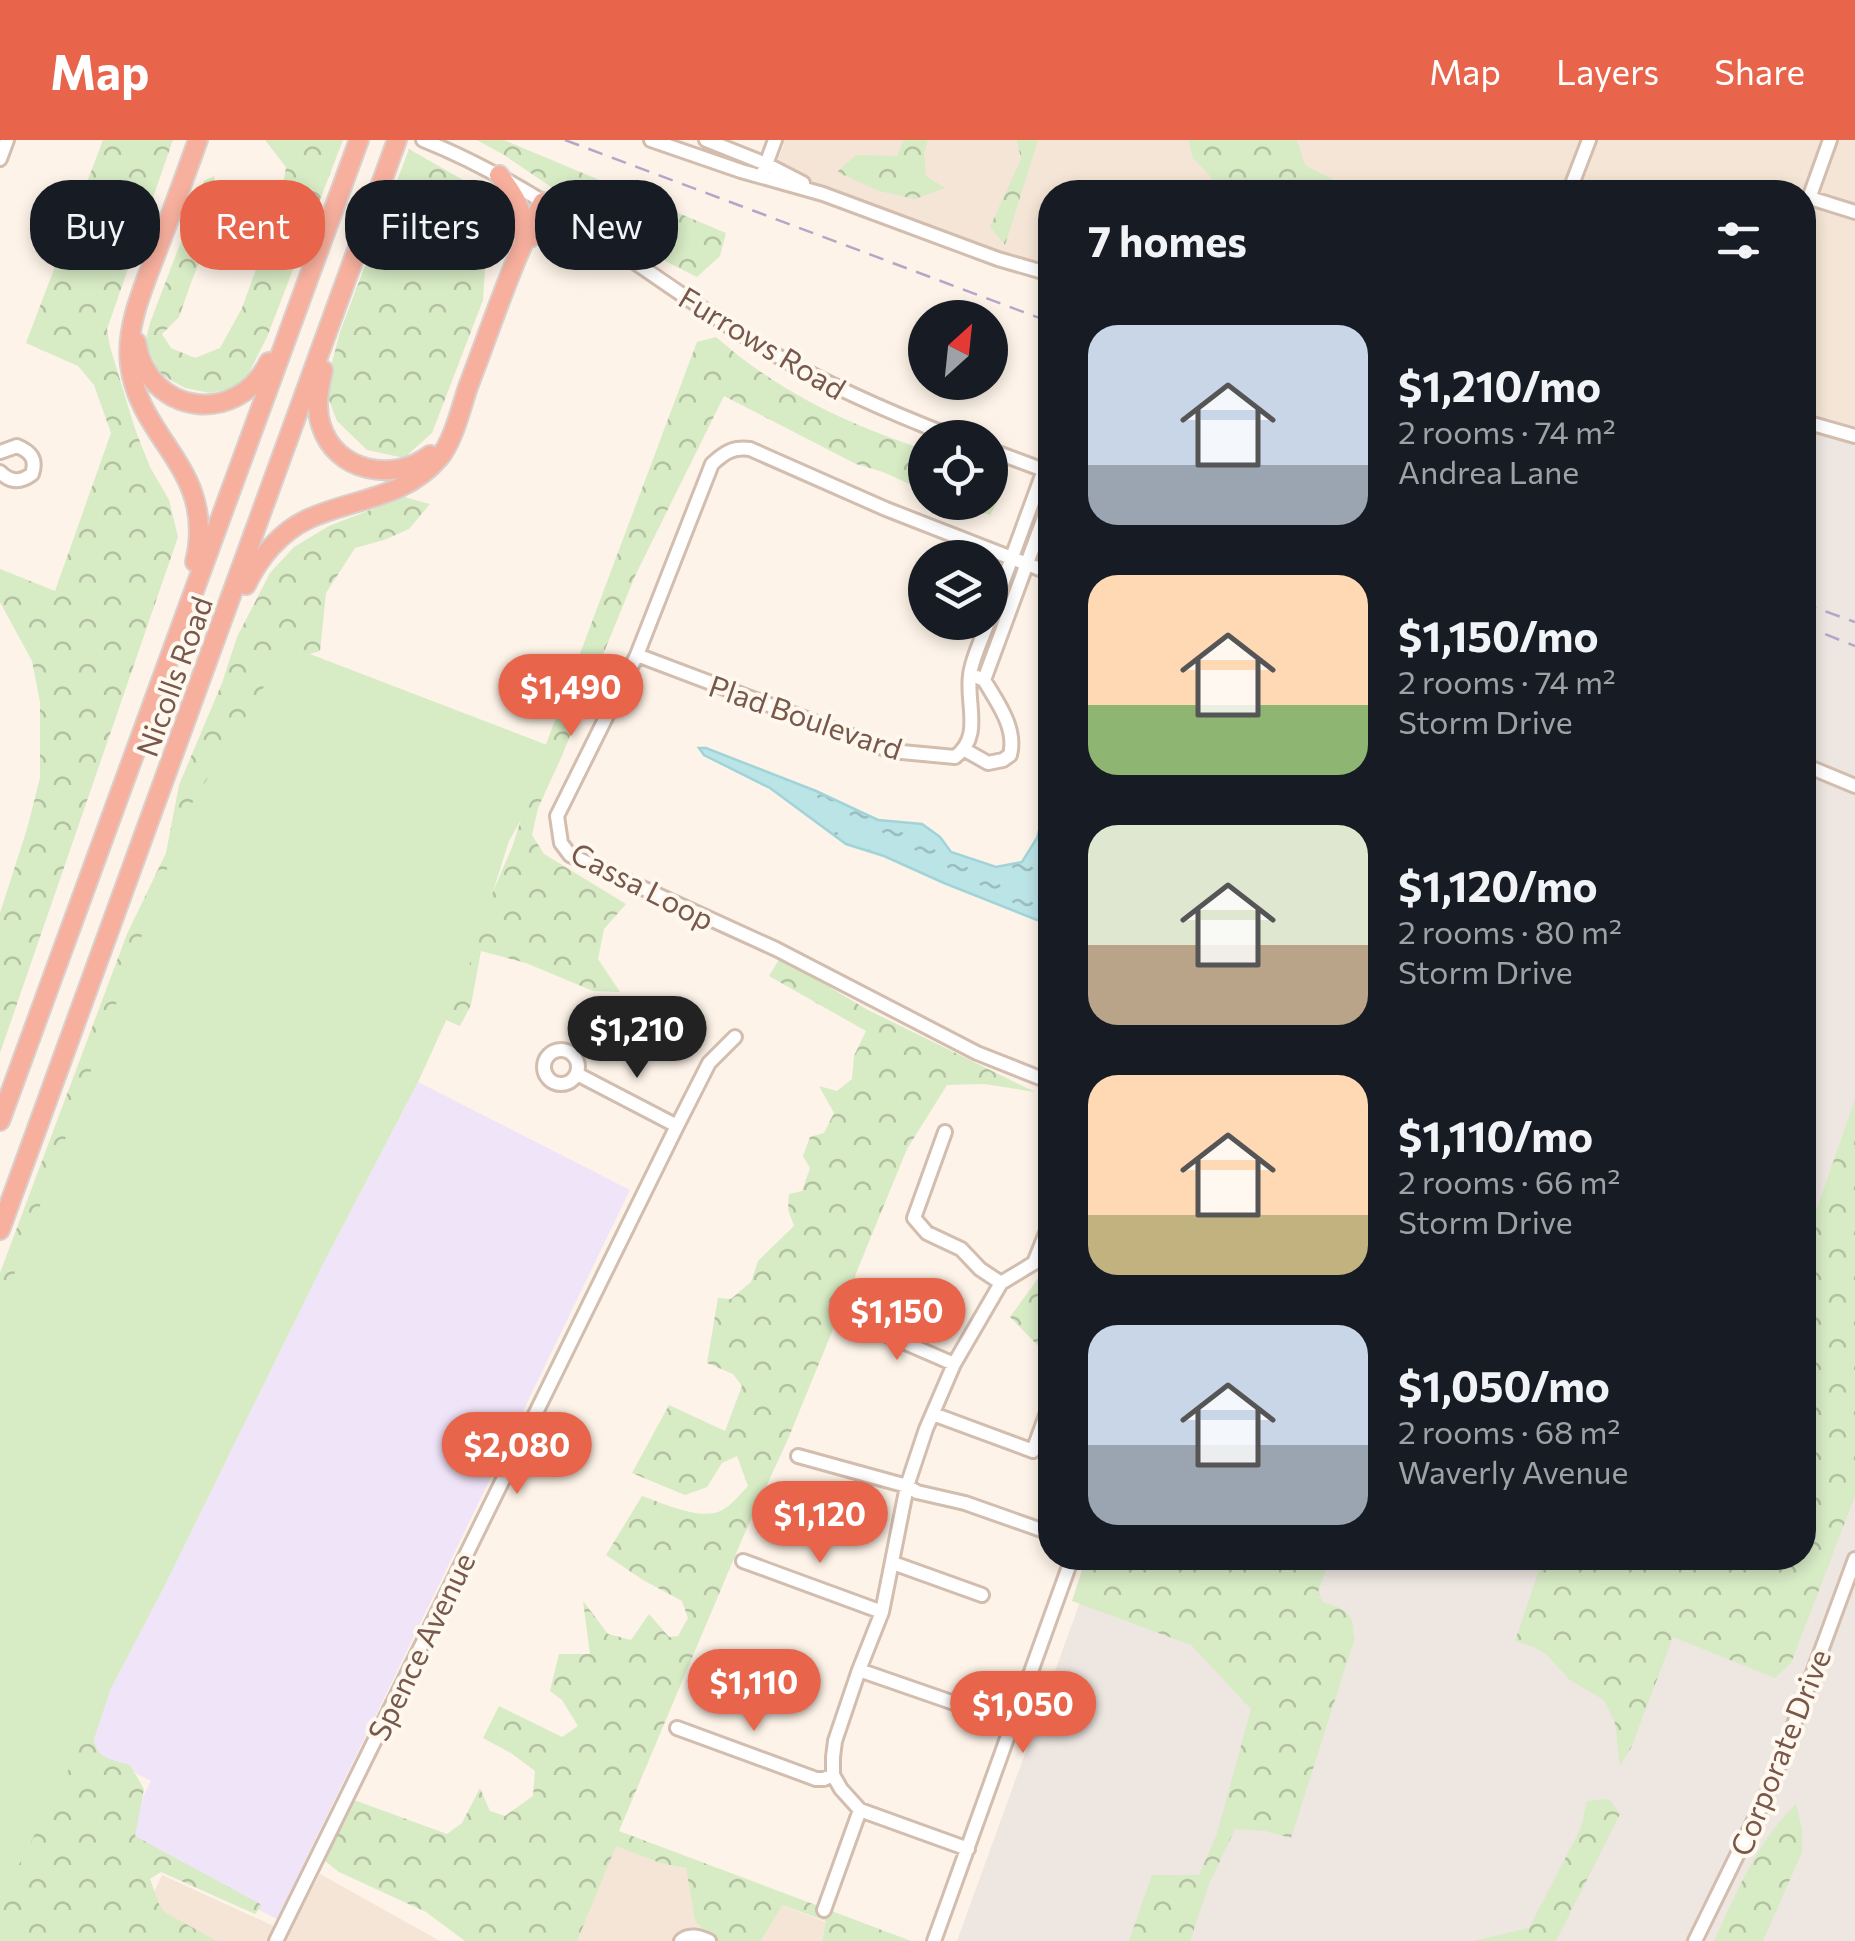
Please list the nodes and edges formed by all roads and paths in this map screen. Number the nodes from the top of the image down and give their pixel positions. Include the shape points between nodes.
1 (7, 140) edge
2 (198, 140) edge
3 (398, 140) edge
4 (422, 140) edge
5 (651, 140) edge
6 (706, 140) edge
7 (775, 140) edge
8 (1830, 140) edge
9 (1585, 141) edge
10 (358, 143) edge
11 (0, 160) edge
12 (764, 170) junction
13 (499, 176) junction
14 (1573, 180) edge
15 (1816, 181) edge
16 (535, 198) edge
17 (1816, 200) edge
18 (1855, 212) edge
19 (535, 217) edge
20 (535, 233) edge
21 (522, 245) junction
22 (645, 270) edge
23 (1038, 271) edge
24 (302, 294) junction
25 (336, 309) junction
26 (134, 320) junction
27 (910, 420) edge
28 (1816, 426) edge
29 (453, 428) junction
30 (1855, 436) edge
31 (0, 452) edge
32 (1008, 457) edge
33 (1038, 468) edge
34 (0, 472) edge
35 (1038, 493) edge
36 (1038, 534) edge
37 (1011, 558) junction
38 (1027, 564) junction
39 (1008, 566) edge
40 (1038, 569) edge
41 (982, 640) edge
42 (637, 655) junction
43 (204, 671) junction
44 (164, 673) junction
45 (970, 675) junction
46 (984, 680) junction
47 (966, 750) junction
48 (1816, 770) edge
49 (1855, 786) edge
50 (735, 1037) dead end
51 (577, 1074) dead end
52 (1038, 1077) edge
53 (0, 1121) edge
54 (677, 1126) junction
55 (945, 1132) dead end
56 (0, 1230) edge
57 (1038, 1253) edge
58 (1001, 1283) junction
59 (857, 1322) dead end
60 (954, 1364) junction
61 (933, 1414) junction
62 (1038, 1437) edge
63 (798, 1456) dead end
64 (908, 1486) junction
65 (1038, 1529) edge
66 (1855, 1559) edge
67 (743, 1561) dead end
68 (893, 1563) junction
69 (1068, 1570) edge
70 (982, 1595) dead end
71 (882, 1612) junction
72 (860, 1670) junction
73 (983, 1714) dead end
74 (677, 1728) dead end
75 (833, 1774) junction
76 (860, 1810) junction
77 (968, 1849) junction
78 (824, 1910) dead end
79 (276, 1941) edge
80 (681, 1941) edge
81 (710, 1941) edge
82 (934, 1941) edge
83 (1695, 1941) edge

1 - 11 street
2 - 26 highway
3 - 25 highway, Nicolls Road
4 - 13 street, Furrows Road
5 - 12 street
6 - 12 street
7 - 12 street
8 - 15 street
9 - 14 street
10 - 24 highway, Nicolls Road
12 - 23 street
13 - 16 street, Furrows Road
13 - 21 highway via 519,204
17 - 18 street
19 - 21 highway
20 - 21 highway
21 - 29 highway
22 - 27 street, Furrows Road via 798,368
24 - 26 highway via 260,378 216,404 180,400 156,385 138,356
24 - 44 highway, Nicolls Road
25 - 29 highway via 318,400 320,425 333,447 361,467 392,472 421,462
25 - 43 highway, Nicolls Road
26 - 44 highway via 129,353 137,392 191,486 199,523 196,561
28 - 30 street
29 - 43 highway via 444,452 416,479 306,520 269,550
31 - 34 street via 28,450 34,467 17,481
32 - 33 street
35 - 37 street
36 - 38 street
37 - 38 street, Cassa Loop
37 - 39 street
37 - 42 street, Cassa Loop via 736,448 712,464
38 - 40 street, Cassa Loop
38 - 46 street
41 - 45 street
42 - 47 street, Plad Boulevard via 892,751 956,757
42 - 52 street, Cassa Loop via 557,816 570,855
43 - 56 highway, Nicolls Road
44 - 53 highway, Nicolls Road
45 - 46 street
45 - 47 street
46 - 47 street, Plad Boulevard via 1007,719 1010,755 988,763
48 - 49 street
50 - 54 street, Spence Avenue via 709,1063
51 - 54 street
54 - 79 street, Spence Avenue
55 - 58 street via 914,1218
57 - 58 street via 1034,1263
58 - 60 street
59 - 60 street
60 - 61 street
61 - 62 street via 1033,1451
61 - 64 street
63 - 64 street
64 - 65 street
64 - 68 street
66 - 83 street, Corporate Drive via 1772,1784
67 - 71 street
68 - 70 street
68 - 71 street
69 - 77 street
71 - 72 street
72 - 73 street
72 - 75 street via 835,1741
74 - 75 street via 816,1779
75 - 76 street
76 - 77 street
76 - 78 street
77 - 82 street
80 - 81 street

